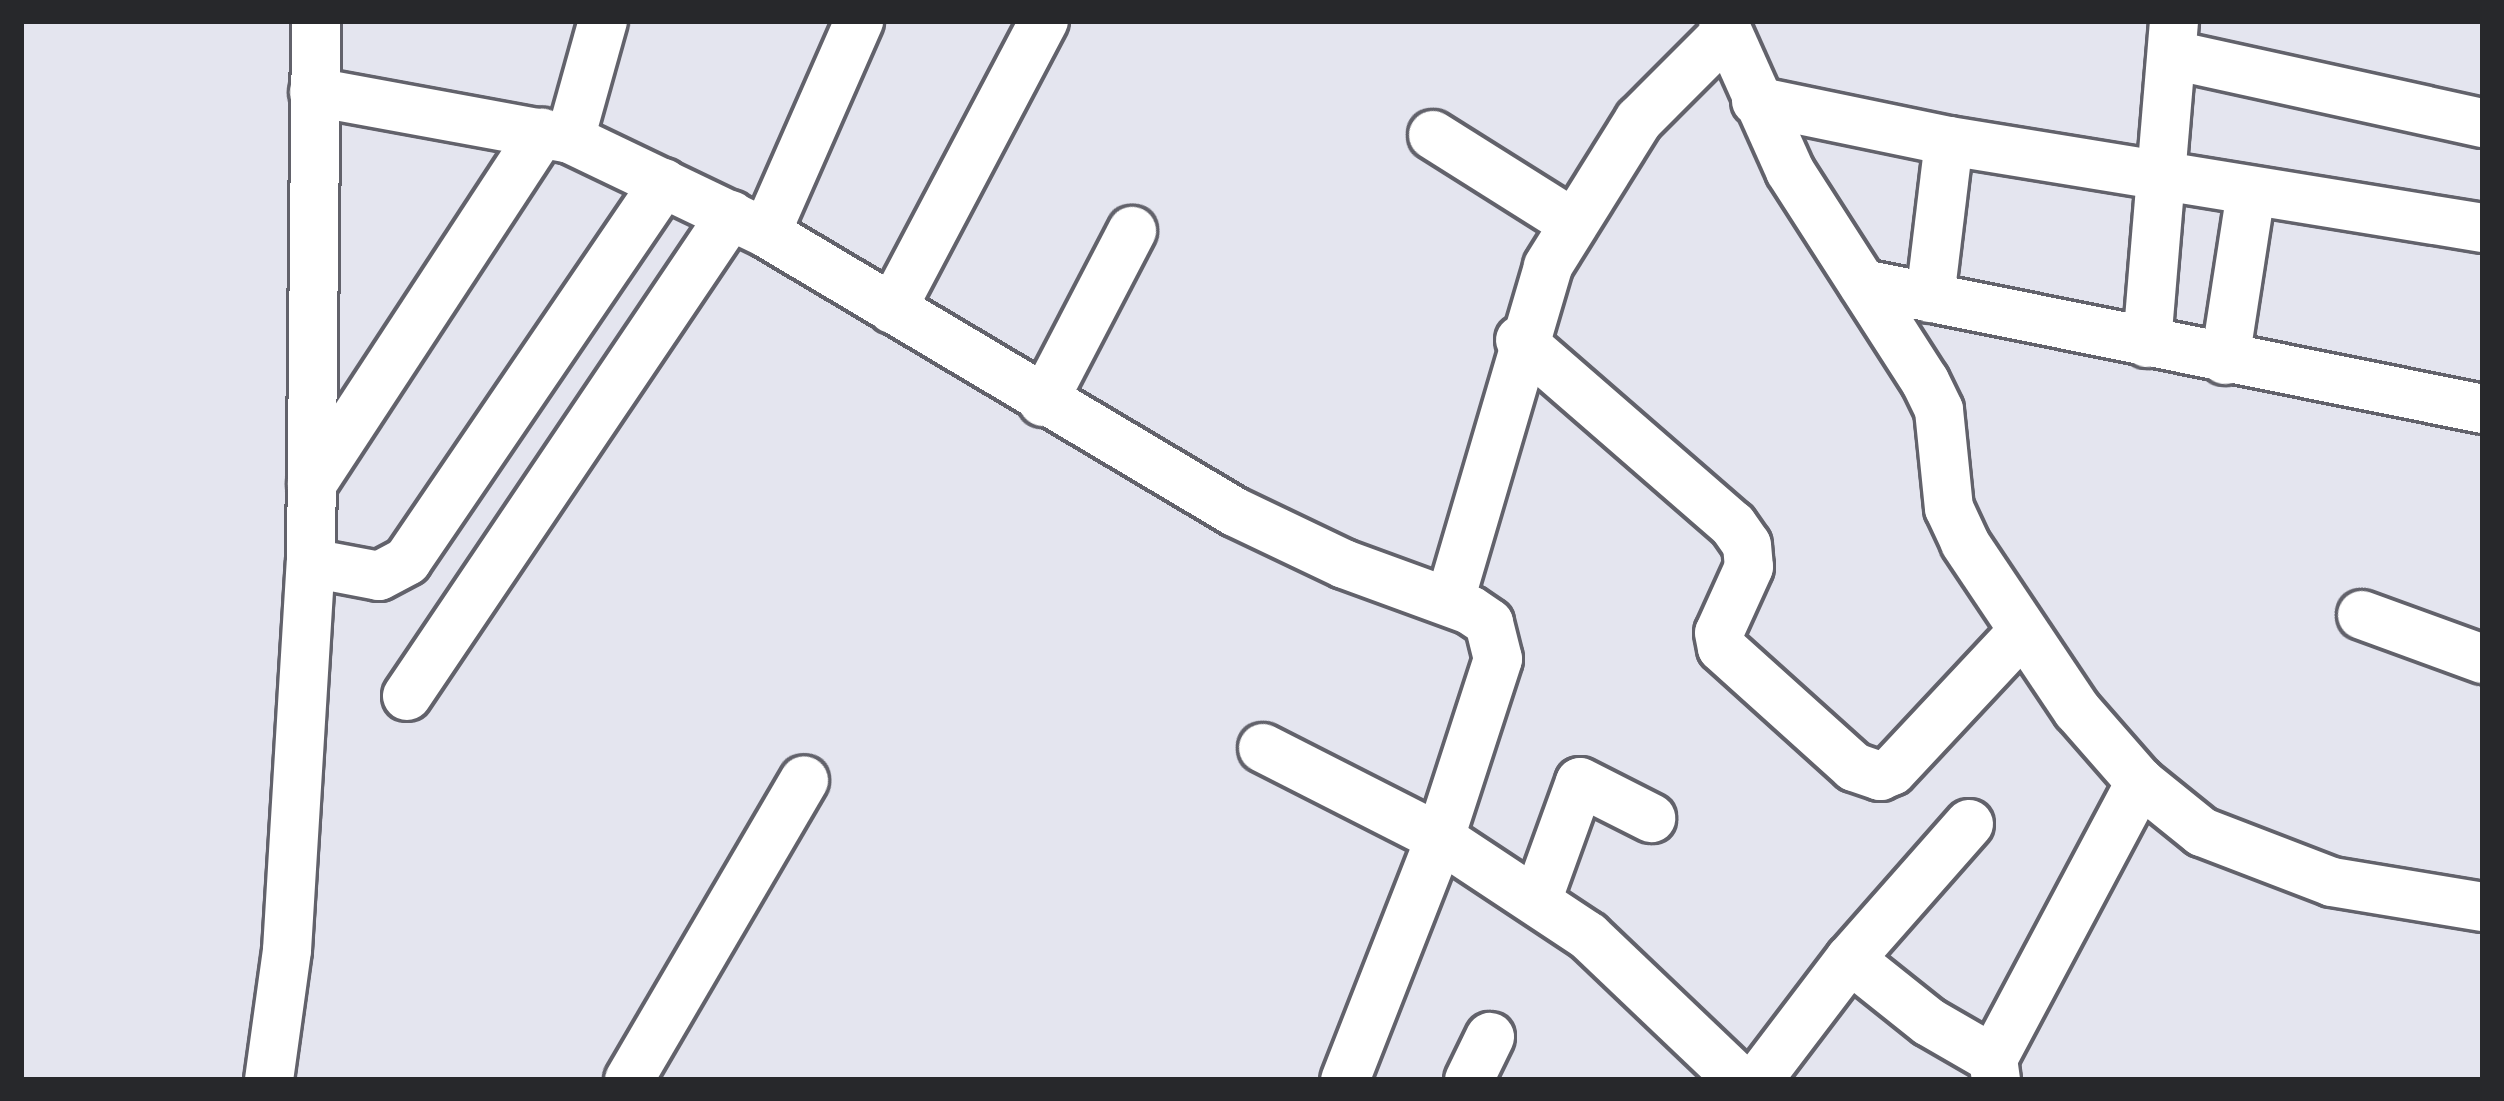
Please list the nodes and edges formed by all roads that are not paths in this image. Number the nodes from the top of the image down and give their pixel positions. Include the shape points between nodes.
1 (316, 21) edge
2 (603, 21) edge
3 (859, 21) edge
4 (1044, 21) edge
5 (1724, 27) edge
6 (2174, 38) edge
7 (314, 92) junction
8 (1756, 101) junction
9 (2483, 122) edge
10 (1433, 135) dead end
11 (556, 136) junction
12 (1949, 142) junction
13 (2166, 178) junction
14 (664, 182) junction
15 (2252, 193) junction
16 (1571, 222) junction
17 (749, 224) junction
18 (2483, 228) edge
19 (1132, 231) dead end
20 (1863, 284) junction
21 (1930, 298) junction
22 (892, 309) junction
23 (1520, 340) junction
24 (2147, 344) junction
25 (2225, 360) junction
26 (1043, 402) junction
27 (2483, 409) edge
28 (312, 484) junction
29 (311, 563) junction
30 (1450, 600) junction
31 (2362, 615) dead end
32 (2020, 634) junction
33 (2483, 659) edge
34 (407, 696) dead end
35 (1263, 748) dead end
36 (804, 780) dead end
37 (2140, 782) junction
38 (1651, 818) dead end
39 (1969, 824) dead end
40 (1440, 838) junction
41 (1538, 898) junction
42 (2483, 907) edge
43 (1850, 959) junction
44 (1490, 1037) dead end
45 (1992, 1072) edge
46 (269, 1080) edge
47 (629, 1080) edge
48 (1345, 1080) edge
49 (1469, 1080) edge
50 (1739, 1080) edge
51 (1758, 1080) edge

1 - 7 street
2 - 11 street
3 - 17 street
4 - 22 street
5 - 8 street
5 - 16 street via 1639,120
6 - 9 street
6 - 13 street
7 - 11 street
7 - 28 street
8 - 12 street
8 - 20 street
10 - 16 street
11 - 14 street
11 - 28 street
12 - 13 street
12 - 21 street
13 - 15 street
13 - 24 street
14 - 17 street
14 - 29 street via 407,561 379,576
15 - 18 street
15 - 25 street
16 - 23 street
17 - 22 street
17 - 34 street
19 - 26 street
20 - 21 street
20 - 32 street via 1939,410 1949,508
21 - 24 street
22 - 26 street
23 - 30 street
23 - 32 street via 1733,525 1749,567 1719,633 1722,648 1854,767 1880,776 1892,771
24 - 25 street
25 - 27 street
26 - 30 street via 1235,512 1344,564
28 - 29 street
29 - 46 street via 287,950
30 - 40 street via 1489,623 1498,658
31 - 33 street
32 - 37 street
35 - 40 street
36 - 47 street
37 - 42 street via 2202,832 2256,858 2332,882
37 - 45 street
38 - 41 street via 1580,782
39 - 43 street
40 - 41 street
40 - 48 street
41 - 50 street
43 - 45 street
43 - 51 street
44 - 49 street

